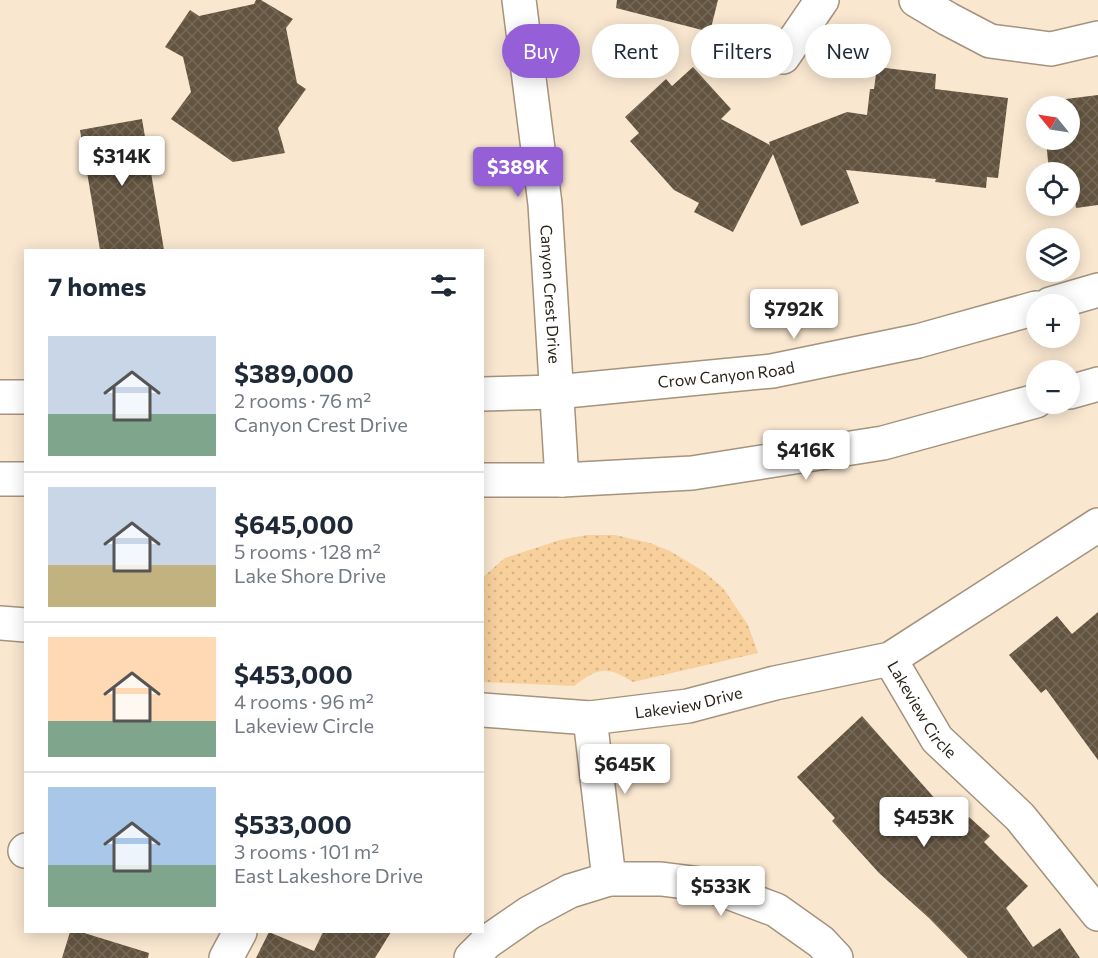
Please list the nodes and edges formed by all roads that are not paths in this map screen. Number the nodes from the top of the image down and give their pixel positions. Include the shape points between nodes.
1 (519, 0) edge
2 (822, 0) edge
3 (916, 0) edge
4 (1098, 38) edge
5 (793, 42) edge
6 (1098, 290) edge
7 (1080, 295) edge
8 (1026, 312) edge
9 (1098, 384) edge
10 (1080, 389) edge
11 (556, 392) junction
12 (484, 394) edge
13 (0, 397) edge
14 (24, 397) edge
15 (1026, 404) edge
16 (0, 478) edge
17 (24, 479) edge
18 (484, 480) edge
19 (562, 480) junction
20 (1095, 533) edge
21 (0, 623) edge
22 (24, 625) edge
23 (890, 659) junction
24 (484, 710) edge
25 (590, 718) junction
26 (609, 879) junction
27 (1098, 914) edge
28 (239, 933) edge
29 (226, 958) edge
30 (471, 958) edge
31 (836, 958) edge

1 - 11 street, Canyon Crest Drive via 545,204
2 - 5 street
3 - 4 street via 990,41 1051,49
6 - 7 street
8 - 11 street, Crow Canyon Road via 918,341 772,371
9 - 10 street
11 - 12 street, Crow Canyon Road
11 - 19 street, Canyon Crest Drive
13 - 14 street
15 - 19 street via 883,443 692,473
16 - 17 street
18 - 19 street
20 - 23 street, Lakeview Circle
21 - 22 street
23 - 25 street, Lakeview Drive via 688,706
23 - 27 street, Lakeview Circle via 937,739 1020,817
24 - 25 street, Lakeview Drive
25 - 26 street
26 - 30 street via 570,891 529,913
26 - 31 street via 660,879 709,885 776,910 821,942
28 - 29 street

